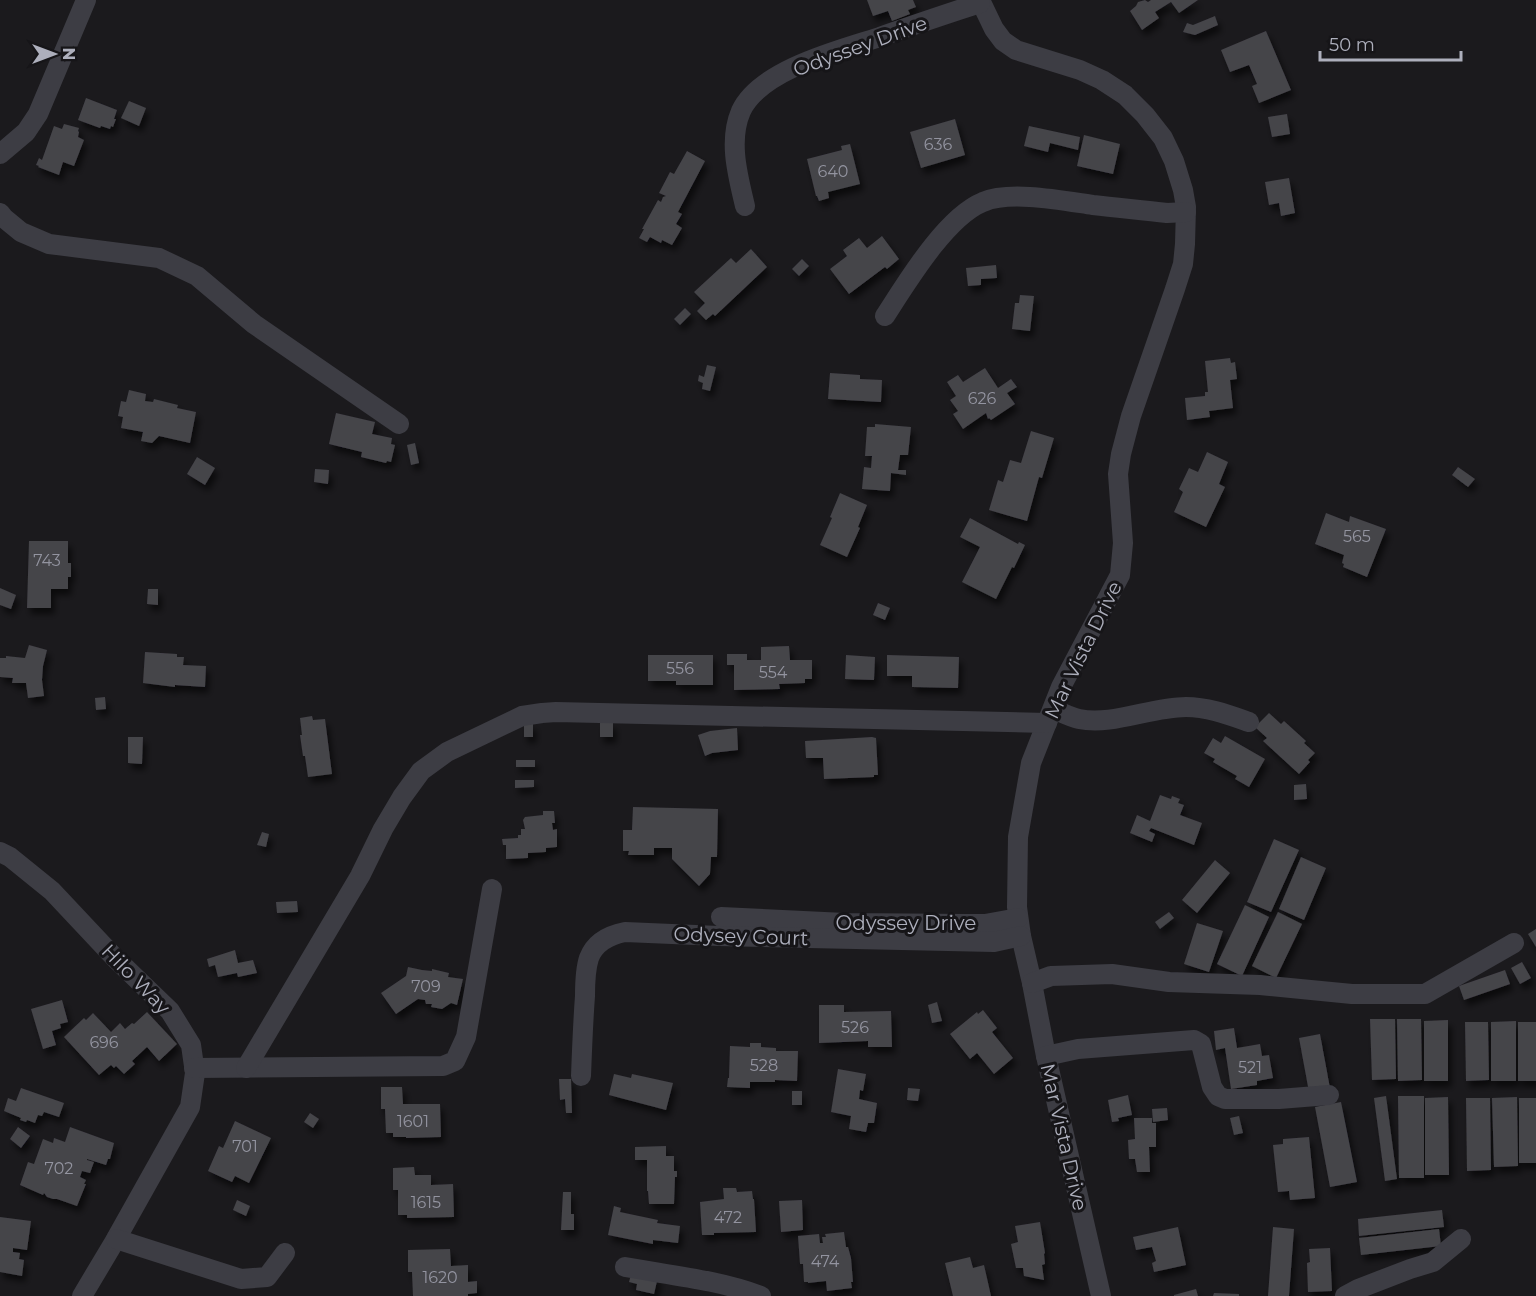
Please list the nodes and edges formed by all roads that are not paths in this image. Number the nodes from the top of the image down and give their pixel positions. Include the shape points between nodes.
1 (86, 0) edge
2 (980, 1) edge
3 (0, 154) edge
4 (745, 206) dead end
5 (1186, 212) junction
6 (0, 213) edge
7 (885, 316) dead end
8 (399, 424) dead end
9 (1050, 716) junction
10 (1250, 722) dead end
11 (0, 852) edge
12 (492, 889) dead end
13 (721, 917) dead end
14 (1019, 927) junction
15 (1514, 943) dead end
16 (1032, 983) junction
17 (1046, 1056) junction
18 (194, 1068) junction
19 (246, 1068) junction
20 (581, 1076) dead end
21 (1329, 1095) dead end
22 (116, 1239) junction
23 (1461, 1239) dead end
24 (285, 1253) dead end
25 (625, 1267) dead end
26 (82, 1296) edge
27 (761, 1296) edge
28 (1101, 1296) edge
29 (1345, 1296) edge

1 - 3 street via 38,114 26,132
2 - 4 street, Odyssey Drive via 812,59 768,82 749,97 741,112 735,143
2 - 5 street, Mar Vista Drive via 994,29 1016,50 1102,80 1145,115 1174,161
5 - 7 street via 1041,198 984,201 952,224
5 - 9 street, Mar Vista Drive via 1182,264 1121,454 1120,575 1061,687
6 - 8 street via 21,232 49,244 159,258 197,276 254,324
9 - 10 street via 1091,720 1164,708 1200,708
9 - 14 street, Mar Vista Drive via 1031,763 1018,837
9 - 19 street via 543,712 522,717 447,752 421,771 383,829 360,876
11 - 18 street, Hilo Way via 52,891 170,1011 191,1045
12 - 19 street via 466,1036 455,1061 443,1066
13 - 14 street, Odyssey Drive
14 - 16 street, Mar Vista Drive
14 - 20 street, Odysey Court via 994,942 615,934 594,949 589,958
15 - 16 street via 1425,994 1352,994 1169,982 1112,974 1051,976
16 - 17 street, Mar Vista Drive
17 - 21 street via 1084,1048 1194,1040 1201,1044 1212,1087 1225,1099
17 - 28 street, Mar Vista Drive
18 - 19 street
18 - 22 street, Hilo Way via 190,1107
22 - 24 street via 241,1279 267,1277
22 - 26 street, Hilo Way
23 - 29 street via 1433,1262
25 - 27 street via 692,1278

